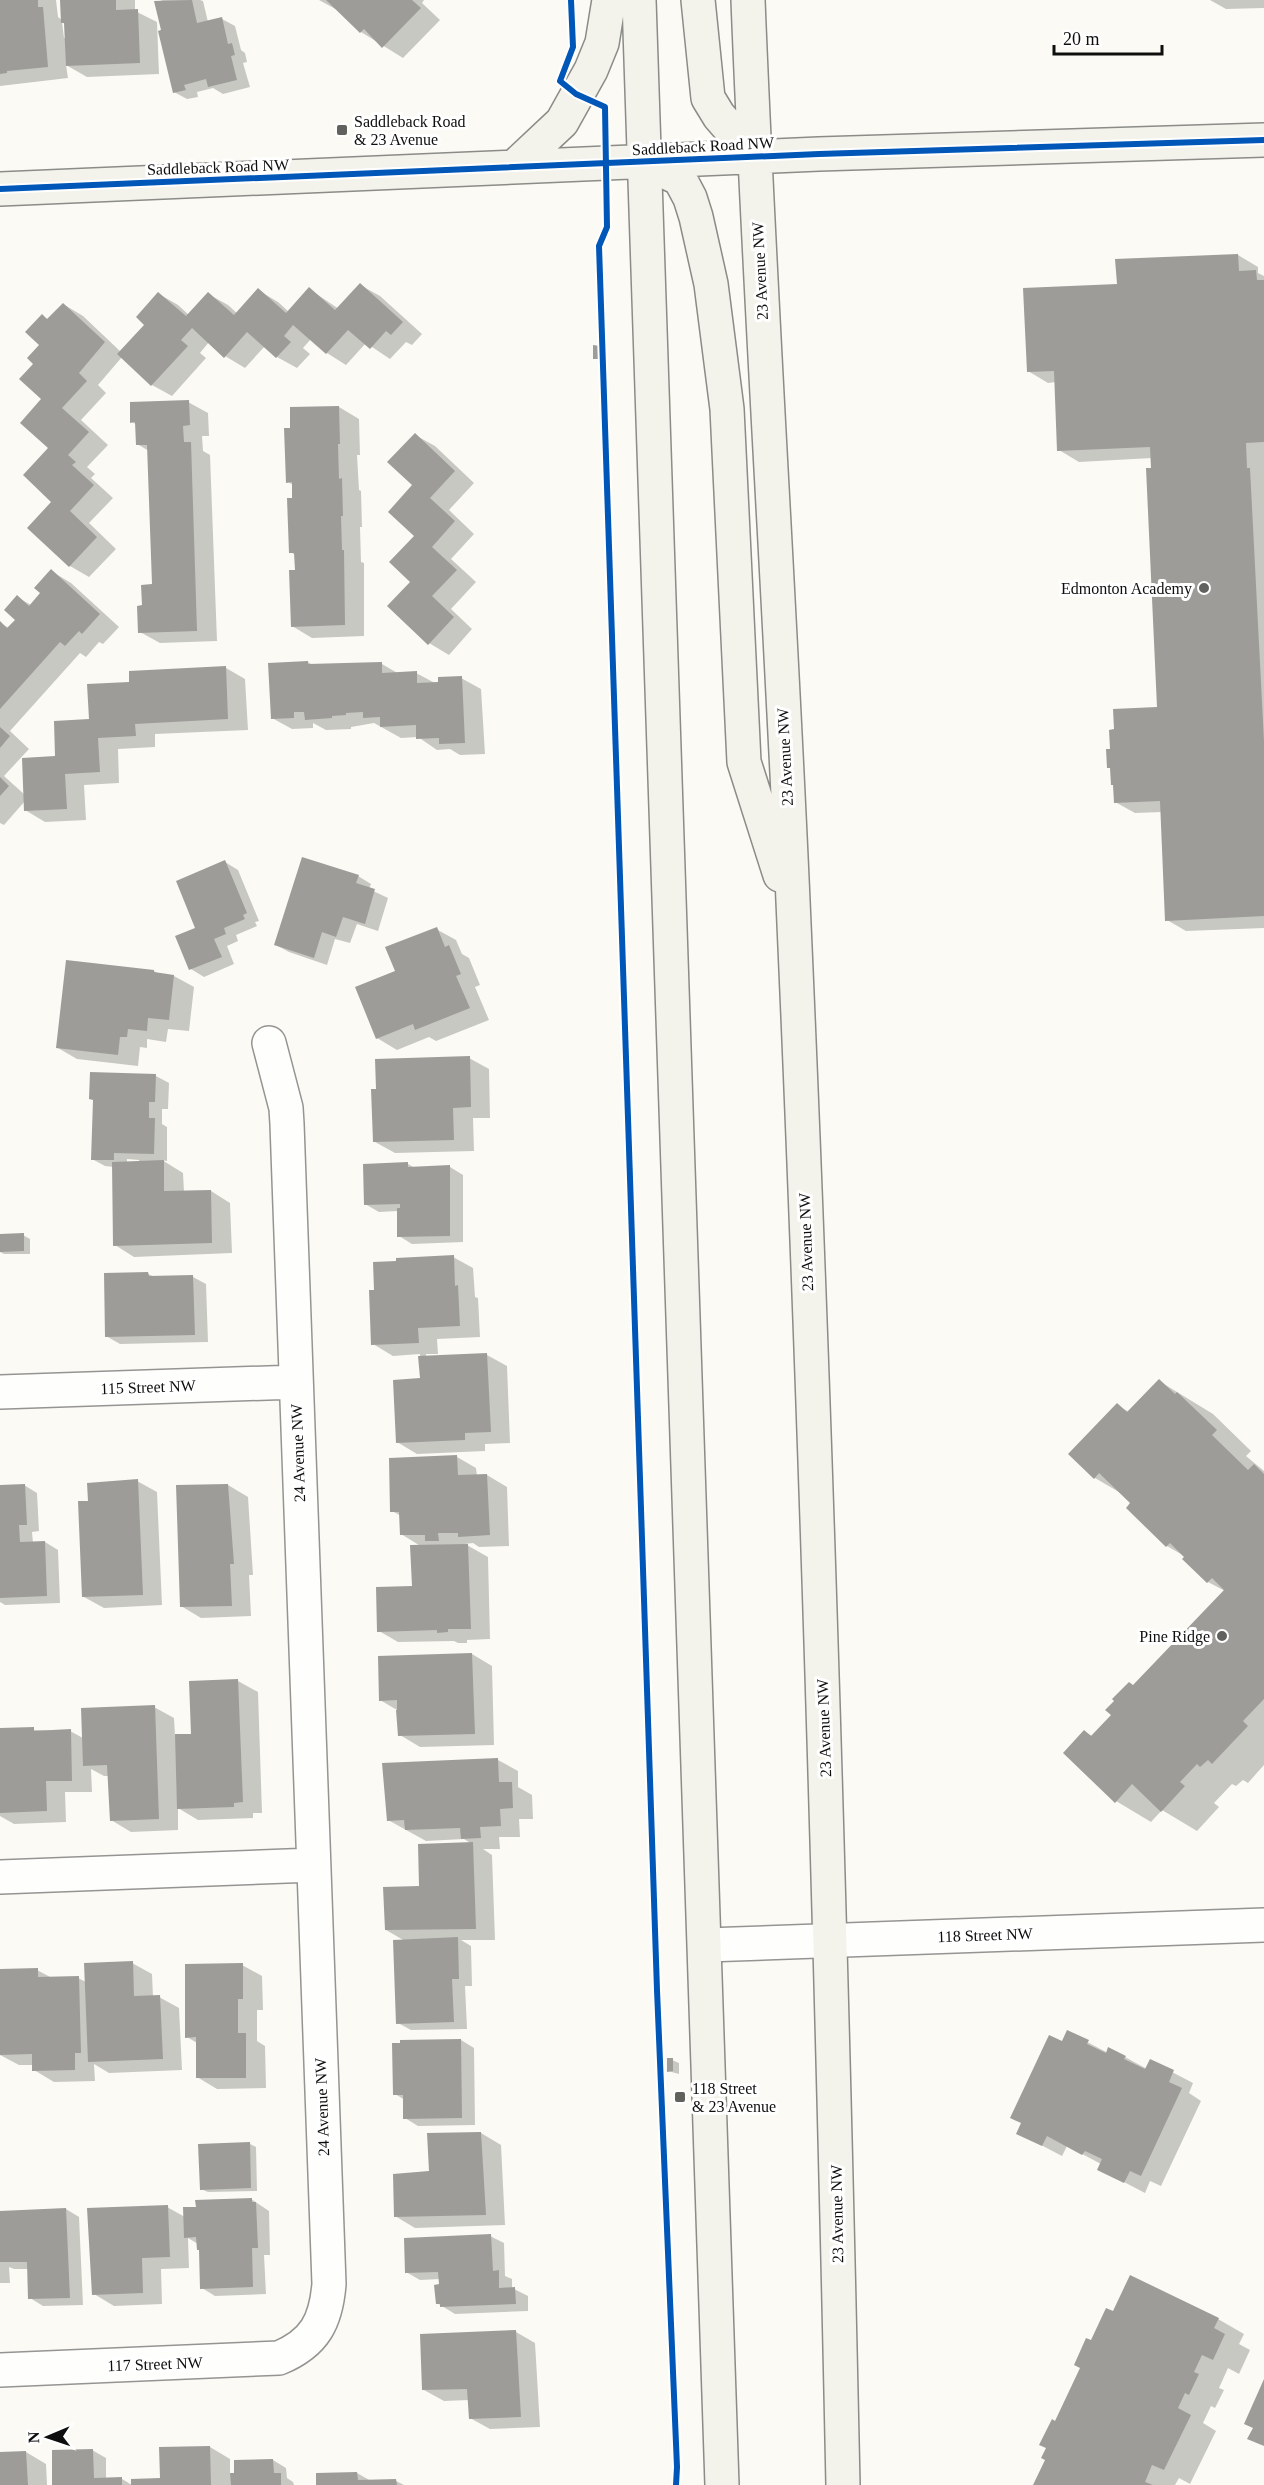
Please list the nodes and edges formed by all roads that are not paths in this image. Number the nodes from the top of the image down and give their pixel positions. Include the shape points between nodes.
1 (609, 0) edge
2 (639, 0) edge
3 (698, 0) edge
4 (748, 0) edge
5 (1264, 140) edge
6 (755, 157) junction
7 (645, 162) junction
8 (514, 167) junction
9 (0, 189) edge
10 (794, 920) junction
11 (269, 1043) dead end
12 (296, 1382) junction
13 (0, 1392) edge
14 (313, 1865) junction
15 (0, 1877) edge
16 (1264, 1925) edge
17 (831, 1940) junction
18 (706, 1945) junction
19 (306, 2343) joint
20 (0, 2370) edge
21 (722, 2485) edge
22 (843, 2485) edge

1 - 8 main road via 602,43 562,122
2 - 7 main road
3 - 6 main road via 708,98
4 - 6 main road, 23 Avenue NW
5 - 6 main road, Saddleback Road NW
6 - 7 main road, Saddleback Road NW
6 - 10 main road, 23 Avenue NW
7 - 8 main road, Saddleback Road NW
7 - 10 main road via 680,179 685,188 696,217 711,284 727,409 744,762
7 - 18 main road
8 - 9 main road, Saddleback Road NW
10 - 17 main road, 23 Avenue NW
11 - 12 street, 24 Avenue NW via 286,1108
12 - 13 street, 115 Street NW
12 - 14 street, 24 Avenue NW
14 - 15 street
14 - 19 street, 24 Avenue NW via 329,2283 327,2306 318,2328
16 - 17 street, 118 Street NW
17 - 18 street, 118 Street NW
17 - 22 main road, 23 Avenue NW
18 - 21 main road
19 - 20 street, 117 Street NW via 279,2358 256,2361

